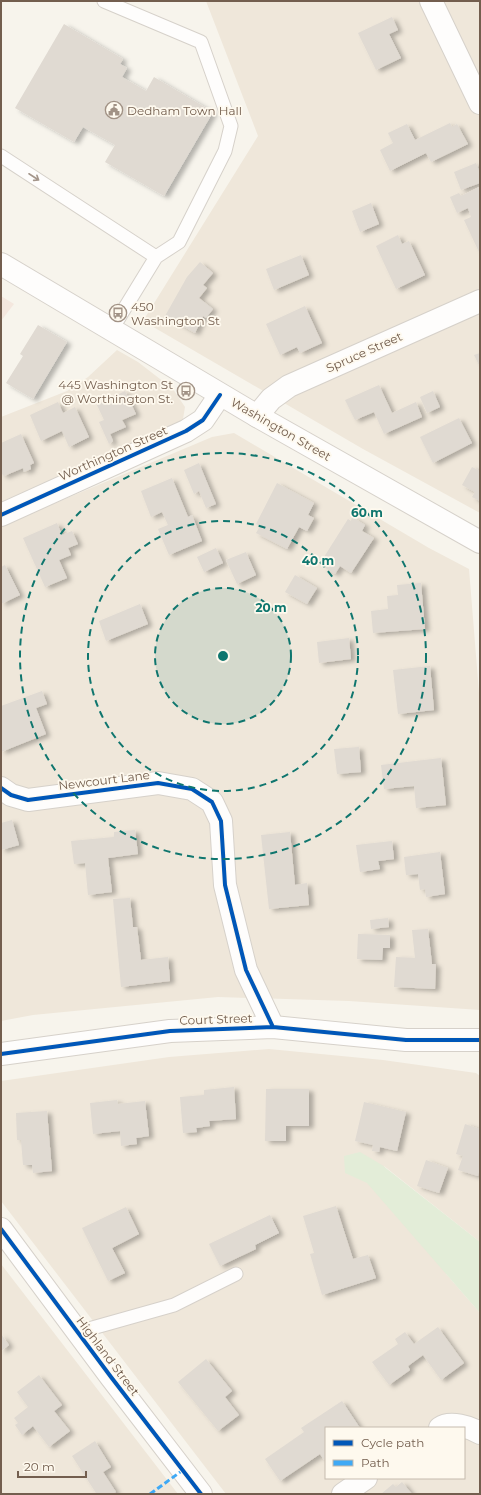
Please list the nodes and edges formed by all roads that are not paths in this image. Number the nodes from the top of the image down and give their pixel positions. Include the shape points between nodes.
1 (104, 1) edge
2 (431, 1) edge
3 (480, 103) edge
4 (1, 156) edge
5 (156, 257) junction
6 (1, 264) edge
7 (480, 301) edge
8 (112, 330) junction
9 (220, 395) junction
10 (257, 416) junction
11 (1, 515) edge
12 (480, 542) edge
13 (1, 788) edge
14 (273, 1027) junction
15 (480, 1040) edge
16 (441, 1041) junction
17 (1, 1054) edge
18 (480, 1055) edge
19 (1, 1229) edge
20 (236, 1274) dead end
21 (78, 1332) junction
22 (442, 1427) edge
23 (480, 1433) edge
24 (365, 1479) edge
25 (201, 1494) edge
26 (343, 1494) edge

1 - 5 lane via 201,42 231,126 225,151 179,242
2 - 3 street
4 -> 5 lane
5 - 8 lane
6 - 8 street, Washington Street
7 - 10 street, Spruce Street via 289,386 271,399
8 - 9 street, Washington Street
9 - 10 street, Washington Street
9 - 11 street, Worthington Street via 203,420 186,431
10 - 12 street, Washington Street
13 - 14 street, Newcourt Lane via 11,795 28,800 158,783 192,789 212,802 221,821 225,885 246,970
14 - 16 street, Court Street
14 - 17 street, Court Street via 170,1031
15 - 16 street, Court Street
16 - 18 street, Court Street
19 - 21 street, Highland Street
20 - 21 lane via 174,1305
21 - 25 street, Highland Street
22 - 23 street via 466,1427
24 - 26 street

